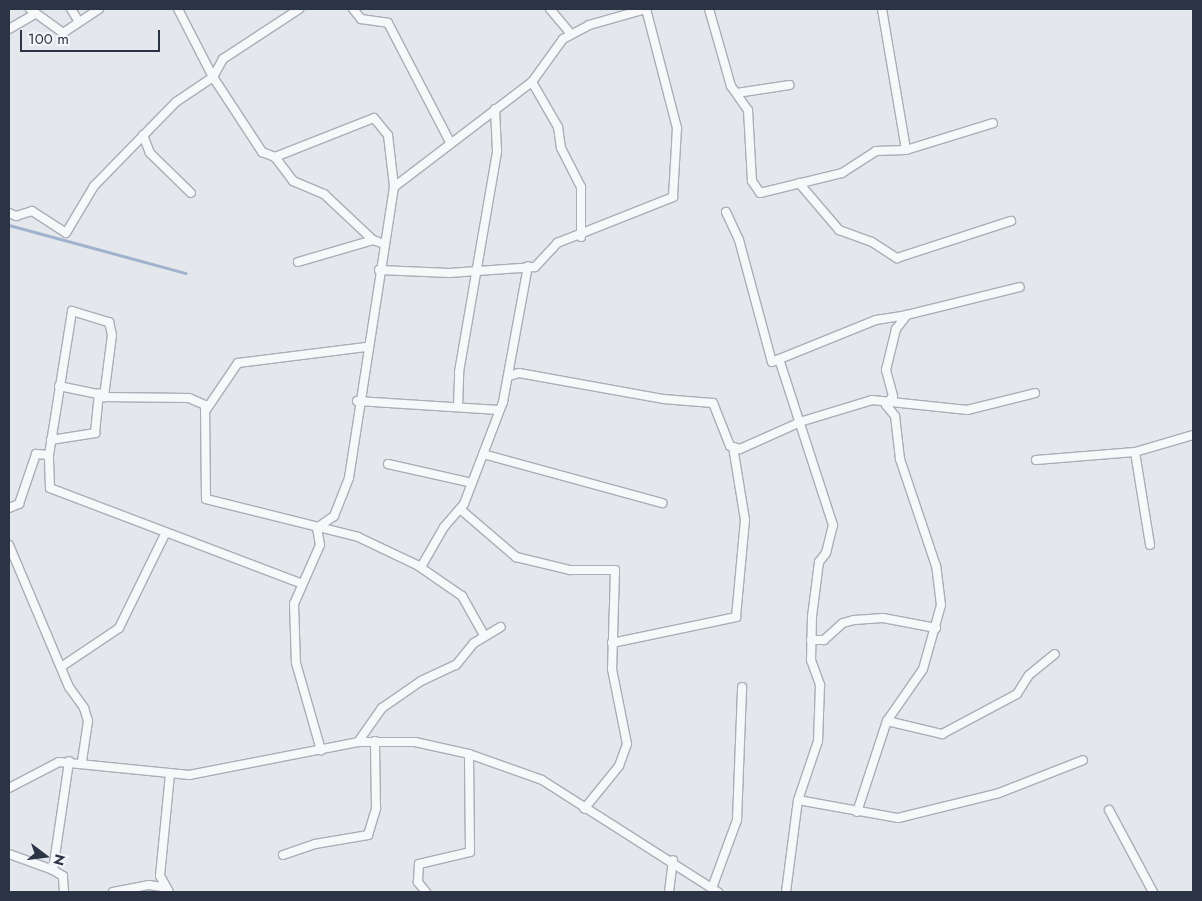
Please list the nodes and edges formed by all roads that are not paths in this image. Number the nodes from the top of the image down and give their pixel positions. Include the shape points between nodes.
1 (70, 9) edge
2 (99, 9) edge
3 (178, 9) edge
4 (299, 9) edge
5 (353, 9) edge
6 (550, 9) edge
7 (646, 9) edge
8 (709, 9) edge
9 (882, 9) edge
10 (32, 11) edge
11 (78, 20) junction
12 (9, 29) edge
13 (571, 34) junction
14 (213, 77) junction
15 (532, 82) junction
16 (789, 85) dead end
17 (737, 93) junction
18 (495, 109) junction
19 (993, 123) dead end
20 (143, 135) junction
21 (451, 144) junction
22 (906, 150) junction
23 (275, 157) junction
24 (799, 183) junction
25 (394, 187) junction
26 (191, 193) dead end
27 (726, 212) dead end
28 (9, 213) edge
29 (1011, 221) dead end
30 (581, 237) junction
31 (374, 240) junction
32 (384, 244) junction
33 (298, 262) dead end
34 (528, 266) junction
35 (379, 270) junction
36 (478, 271) junction
37 (1020, 287) dead end
38 (907, 315) junction
39 (366, 347) junction
40 (779, 359) junction
41 (509, 376) junction
42 (59, 386) junction
43 (1034, 393) dead end
44 (102, 395) junction
45 (358, 401) junction
46 (886, 404) junction
47 (458, 407) junction
48 (206, 410) junction
49 (499, 410) junction
50 (803, 421) junction
51 (1193, 435) edge
52 (51, 440) junction
53 (733, 447) junction
54 (1135, 452) junction
55 (483, 454) junction
56 (49, 455) junction
57 (1036, 460) dead end
58 (388, 464) dead end
59 (472, 483) junction
60 (662, 503) dead end
61 (9, 508) edge
62 (460, 509) junction
63 (317, 528) junction
64 (165, 534) junction
65 (9, 545) edge
66 (1150, 545) dead end
67 (421, 567) junction
68 (300, 583) junction
69 (501, 627) dead end
70 (936, 628) junction
71 (484, 635) junction
72 (811, 640) junction
73 (612, 643) junction
74 (1055, 654) dead end
75 (60, 667) junction
76 (742, 687) dead end
77 (887, 721) junction
78 (375, 741) junction
79 (358, 742) junction
80 (321, 750) junction
81 (469, 754) junction
82 (1083, 760) dead end
83 (69, 761) junction
84 (82, 761) junction
85 (170, 774) junction
86 (9, 788) edge
87 (798, 800) junction
88 (584, 809) junction
89 (1109, 810) dead end
90 (857, 812) junction
91 (9, 854) edge
92 (282, 855) dead end
93 (673, 860) junction
94 (53, 870) junction
95 (162, 887) junction
96 (715, 890) edge
97 (64, 892) edge
98 (114, 892) edge
99 (169, 892) edge
100 (426, 892) edge
101 (669, 892) edge
102 (786, 892) edge
103 (1153, 892) edge

1 - 11 street
2 - 11 street
3 - 14 street
4 - 14 street via 223,59
5 - 21 street via 362,19 388,23
6 - 13 street
7 - 13 street
7 - 30 street via 676,128 675,190 666,202
8 - 17 street via 731,86
9 - 22 street
10 - 11 street via 63,33
10 - 12 street
13 - 15 street
14 - 20 street via 176,102
14 - 23 street via 262,152
15 - 18 street
15 - 30 street via 558,127 561,148 581,187
16 - 17 street
17 - 24 street via 748,110 752,181 757,191 771,194
18 - 21 street
18 - 36 street via 498,151
19 - 22 street
20 - 26 street via 150,153
20 - 28 street via 94,186 66,233 32,211 16,216
21 - 25 street
22 - 24 street via 876,151 842,173
23 - 25 street via 374,118 388,135
23 - 31 street via 293,180 324,194
24 - 29 street via 838,230 872,242 897,258
25 - 32 street
27 - 40 street via 739,240 772,362
30 - 34 street via 557,243 535,267
31 - 32 street
31 - 33 street
32 - 35 street
34 - 36 street
34 - 41 street
35 - 36 street
35 - 39 street
36 - 47 street via 459,372
37 - 38 street
38 - 40 street via 876,320
38 - 46 street via 896,329 893,351 887,360 886,377 893,396
39 - 45 street
39 - 48 street via 232,365
40 - 50 street
41 - 49 street
41 - 53 street via 519,373 663,398 713,403
42 - 44 street
42 - 44 street via 72,311 105,318 112,335
42 - 52 street
43 - 46 street via 967,410
44 - 48 street via 189,398 202,402
44 - 52 street via 95,433
45 - 47 street
45 - 63 street via 349,478 334,516
46 - 50 street via 872,400
46 - 70 street via 895,416 900,459 936,566 941,605
47 - 49 street
48 - 63 street via 206,499 226,500
49 - 55 street
50 - 53 street via 745,448
50 - 72 street via 833,525 815,582
51 - 54 street
52 - 56 street
53 - 73 street via 745,520 736,617
54 - 57 street
54 - 66 street
55 - 59 street
55 - 60 street
56 - 61 street via 36,454 20,504
56 - 64 street via 50,488 56,494
58 - 59 street
59 - 62 street
62 - 67 street
62 - 73 street via 516,557 570,570 615,570
63 - 67 street via 358,537
63 - 68 street via 320,545
64 - 68 street
64 - 75 street via 119,628
65 - 75 street
67 - 71 street via 462,596
68 - 80 street via 292,627 296,663
69 - 71 street
70 - 72 street via 883,618 854,620 843,623 824,640
70 - 77 street via 923,669
71 - 79 street via 456,665 421,681 382,708
72 - 87 street via 811,660 820,685 818,741
73 - 88 street via 613,687 626,744 619,766
74 - 77 street via 1029,676 1017,694 942,734
75 - 84 street via 88,721
76 - 96 street via 737,820
77 - 90 street
78 - 79 street
78 - 81 street via 415,742
78 - 92 street via 376,808 368,835 315,844
79 - 80 street
80 - 85 street via 255,759 189,775
81 - 88 street via 542,780
81 - 100 street via 470,852 419,864 418,882
82 - 90 street via 999,793 898,818
83 - 84 street
83 - 86 street via 52,764
83 - 94 street
84 - 85 street
85 - 95 street
87 - 90 street
87 - 102 street
88 - 93 street
89 - 103 street
91 - 94 street
93 - 96 street
93 - 101 street
94 - 97 street via 63,876
95 - 98 street via 148,885
95 - 99 street

